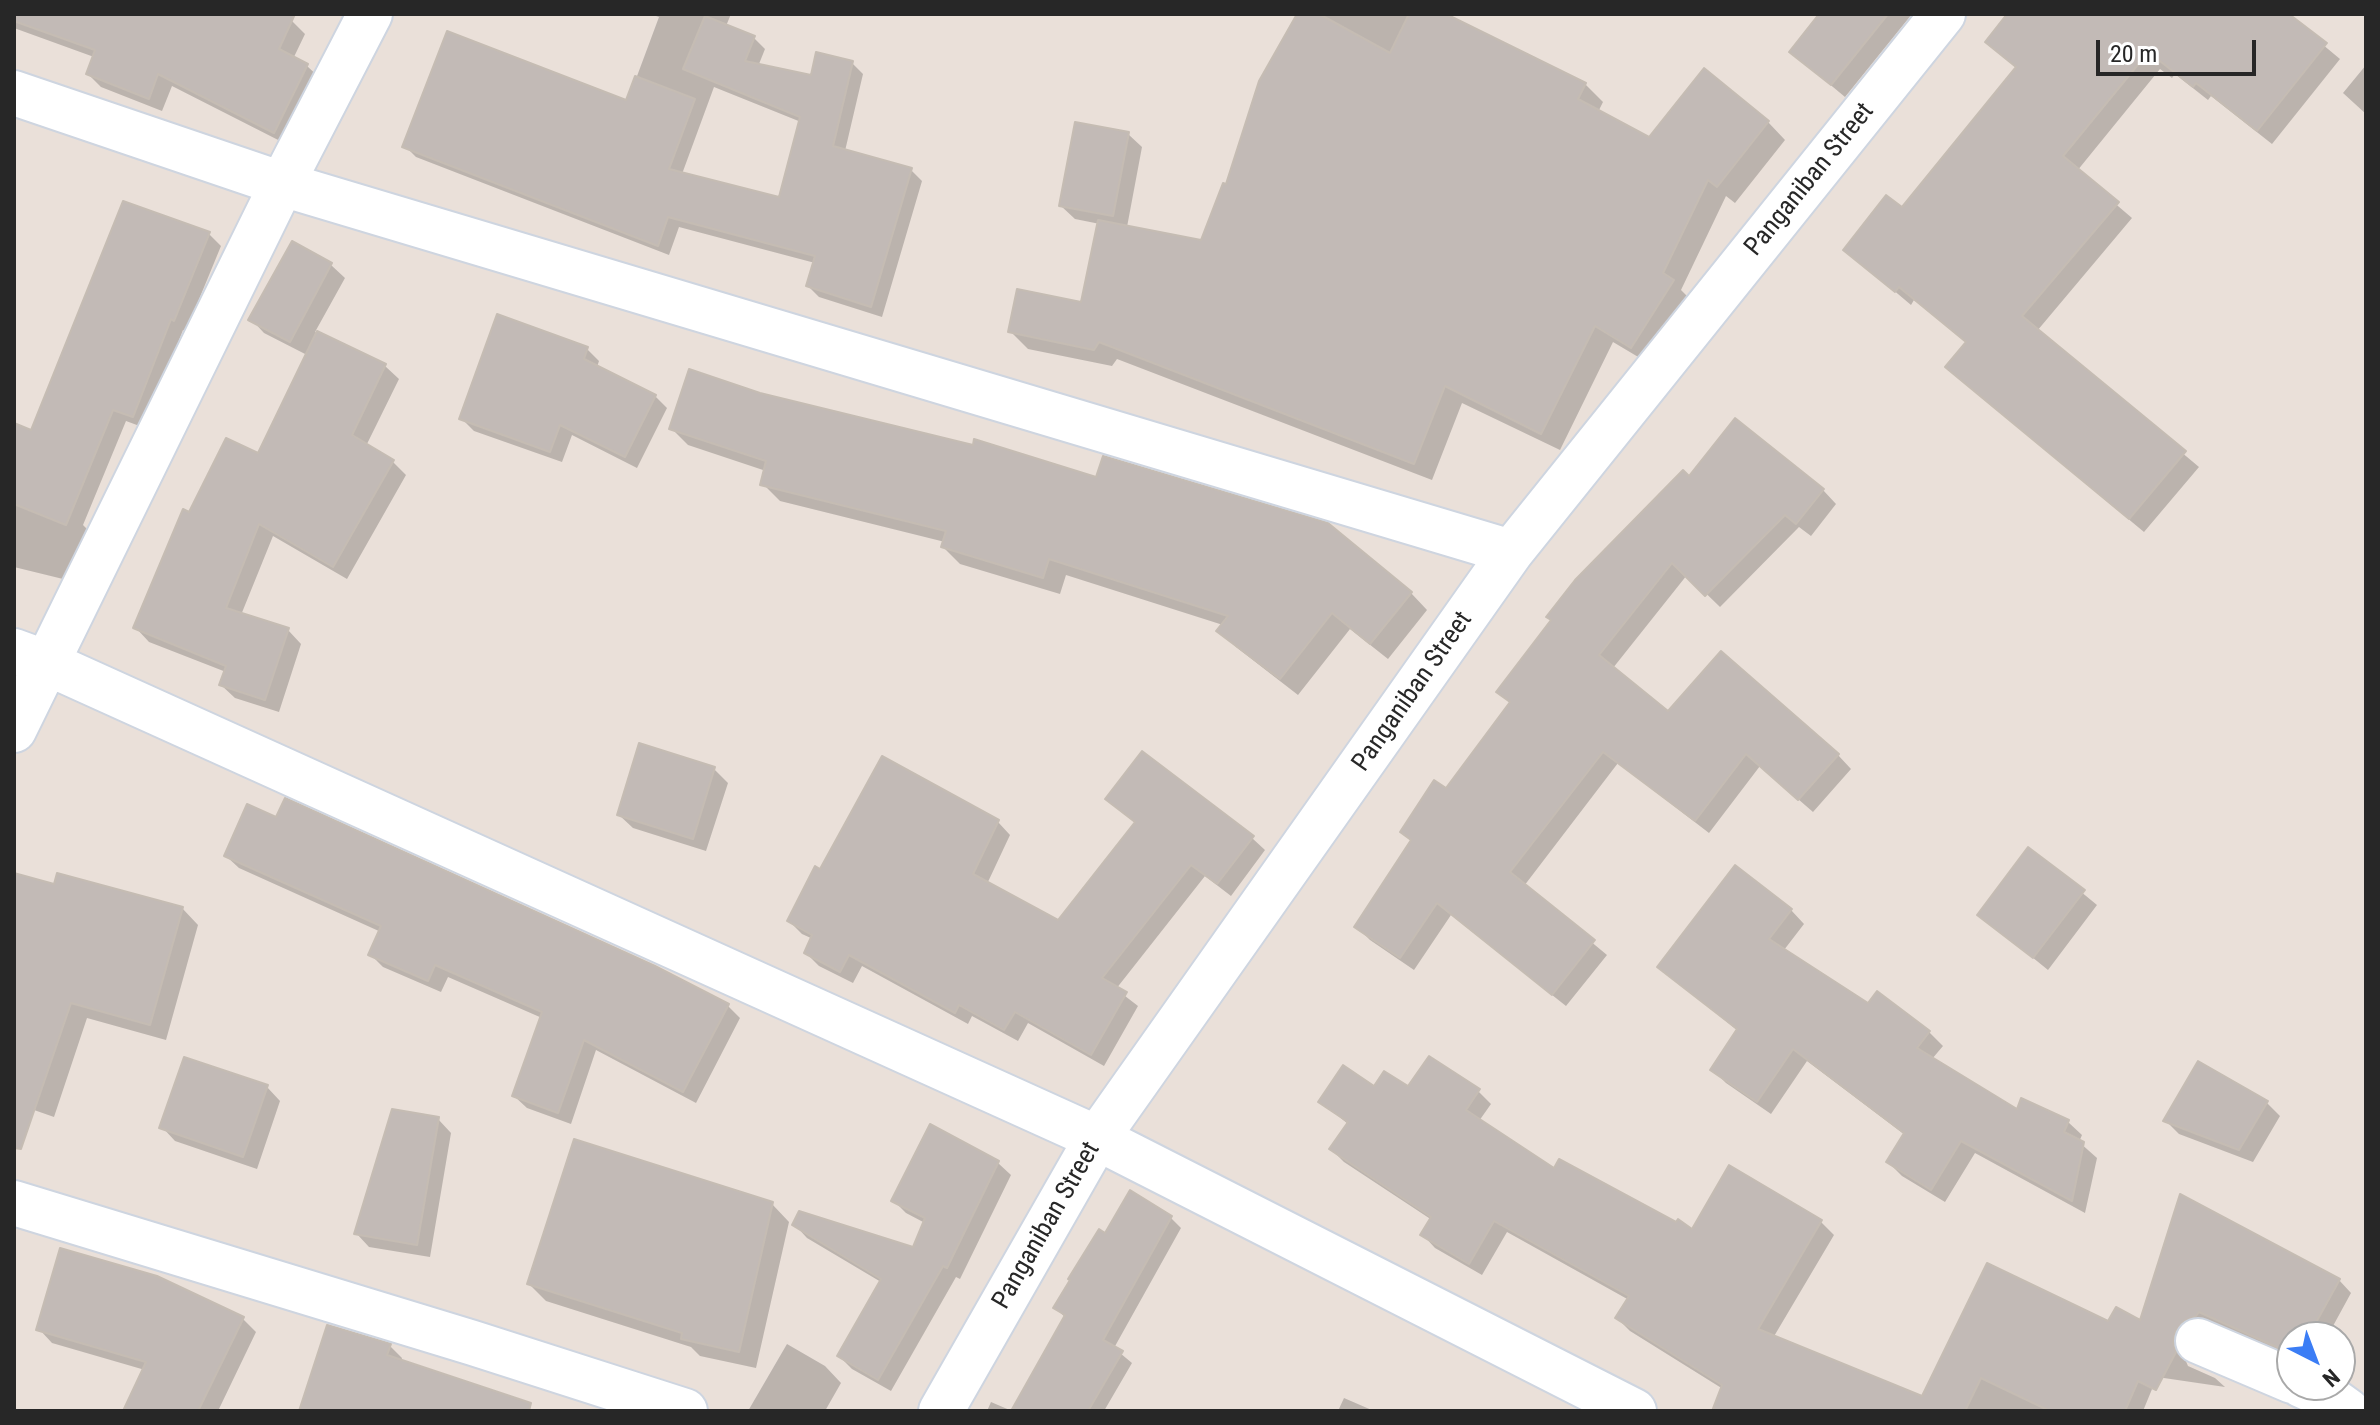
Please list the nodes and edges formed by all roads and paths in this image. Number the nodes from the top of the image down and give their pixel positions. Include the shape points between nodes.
1 (370, 14) edge
2 (1943, 14) edge
3 (14, 93) edge
4 (282, 184) junction
5 (1511, 552) junction
6 (31, 657) edge
7 (14, 730) edge
8 (1097, 1138) junction
9 (14, 1203) edge
10 (2198, 1341) dead end
11 (2276, 1374) edge
12 (685, 1411) edge
13 (941, 1411) edge
14 (1634, 1411) edge

1 - 4 street
2 - 5 street, Panganiban Street
3 - 4 street
4 - 5 street
4 - 6 street
5 - 8 street, Panganiban Street
6 - 7 street
6 - 8 street
8 - 13 street, Panganiban Street
8 - 14 street
9 - 12 street
10 - 11 street

